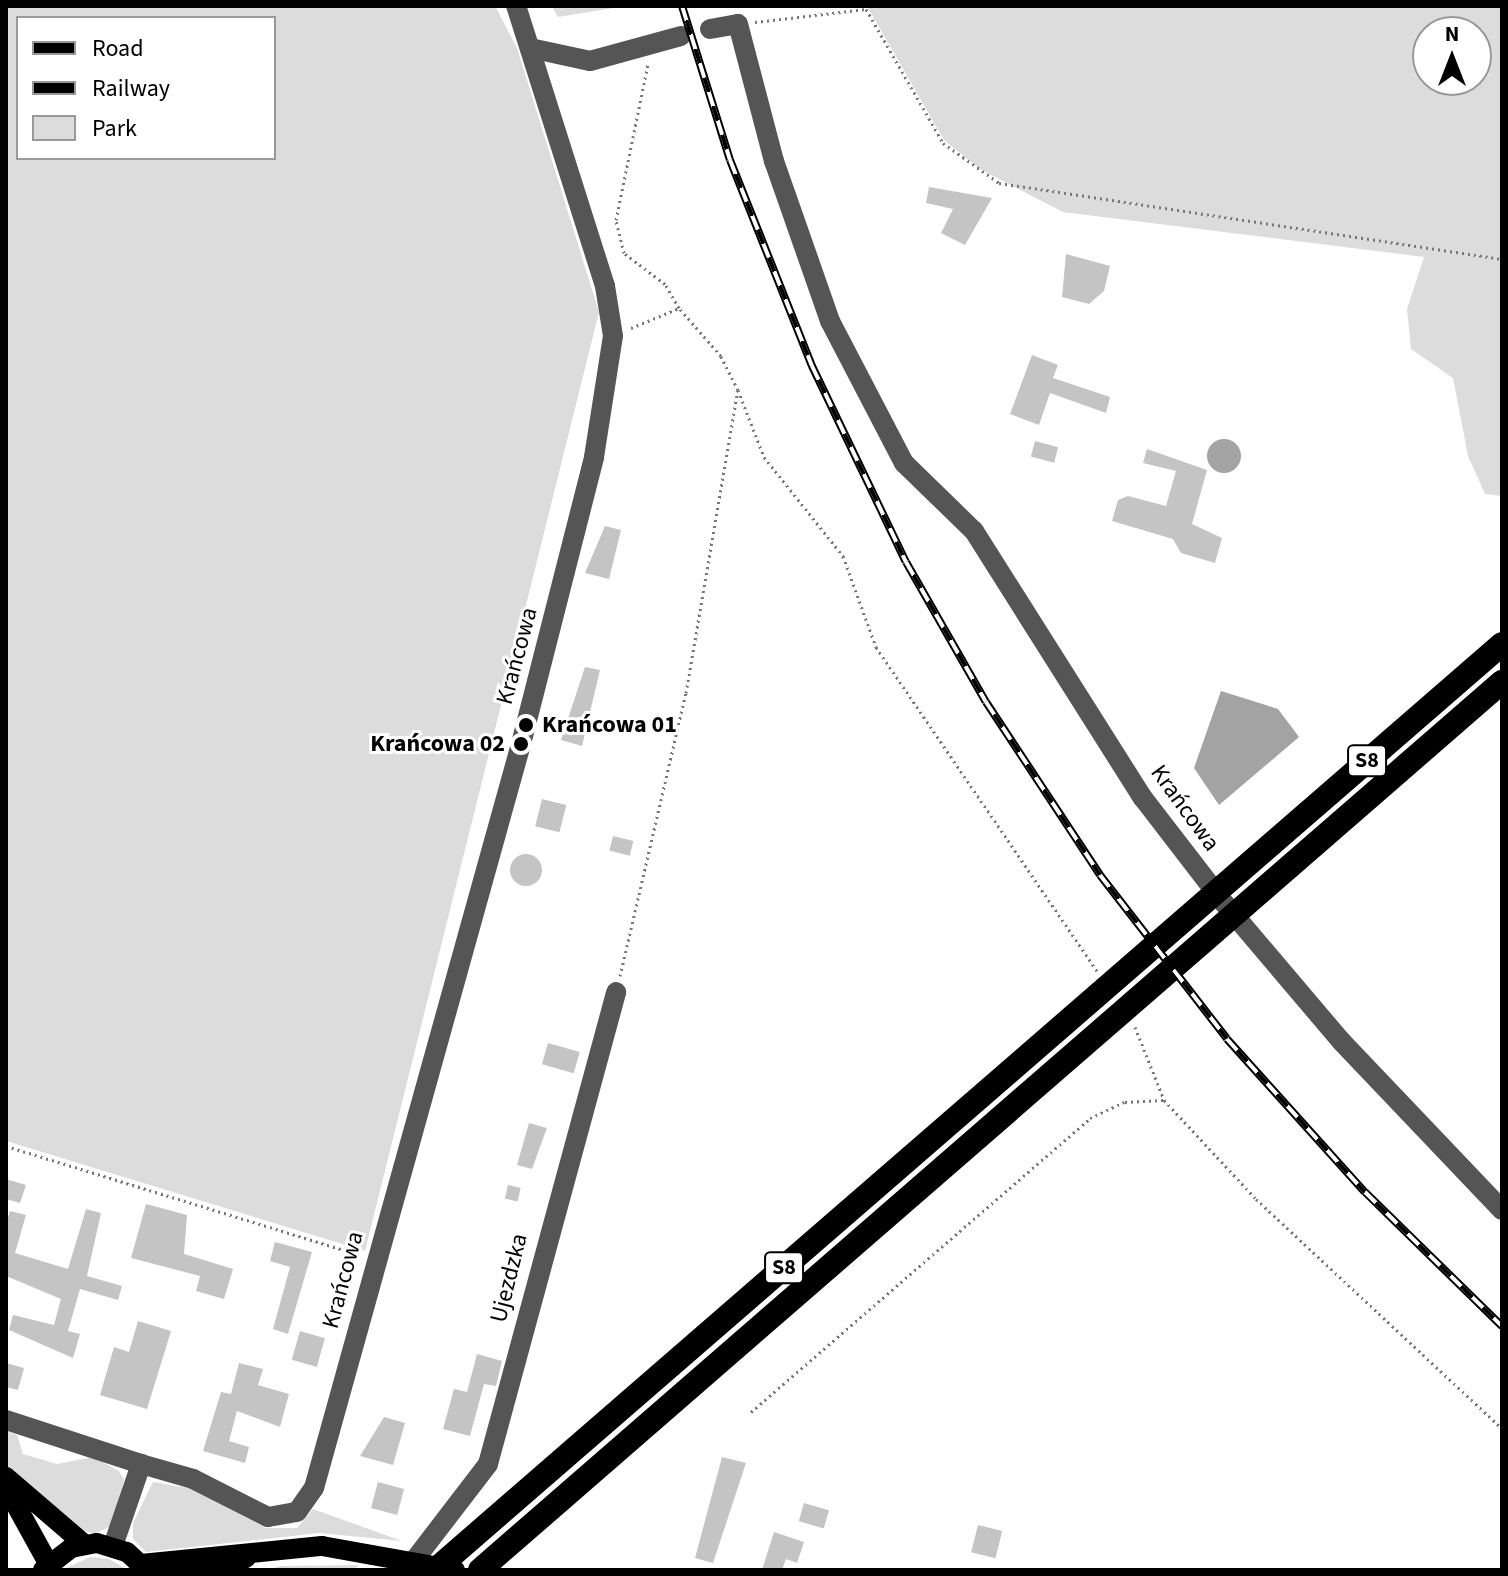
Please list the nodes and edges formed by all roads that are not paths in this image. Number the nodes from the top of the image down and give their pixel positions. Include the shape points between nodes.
1 (516, 6) edge
2 (710, 29) dead end
3 (681, 36) dead end
4 (530, 48) junction
5 (1502, 644) edge
6 (1502, 682) edge
7 (616, 992) road end
8 (1502, 1210) edge
9 (6, 1420) edge
10 (141, 1464) junction
11 (6, 1477) edge
12 (6, 1487) edge
13 (84, 1544) junction
14 (113, 1546) junction
15 (281, 1548) junction
16 (426, 1564) edge
17 (45, 1566) edge
18 (143, 1567) edge
19 (211, 1570) edge
20 (455, 1570) edge
21 (480, 1570) edge

1 - 4 street, Krańcowa
2 - 8 street, Krańcowa via 738,24 774,161 830,321 904,463 974,531 1143,798 1224,903
3 - 4 street via 590,61
4 - 10 street, Krańcowa via 605,286 613,336 567,566 314,1488 297,1512 268,1517 193,1479
5 - 16 highway, S8 via 487,1525
6 - 21 highway, S8
7 - 16 street, Ujezdzka via 488,1464
9 - 10 street
10 - 14 street
11 - 13 main road
12 - 17 main road
13 - 14 main road
13 - 17 main road
14 - 18 main road
15 - 16 main road
15 - 18 main road
15 - 19 main road
16 - 20 main road

